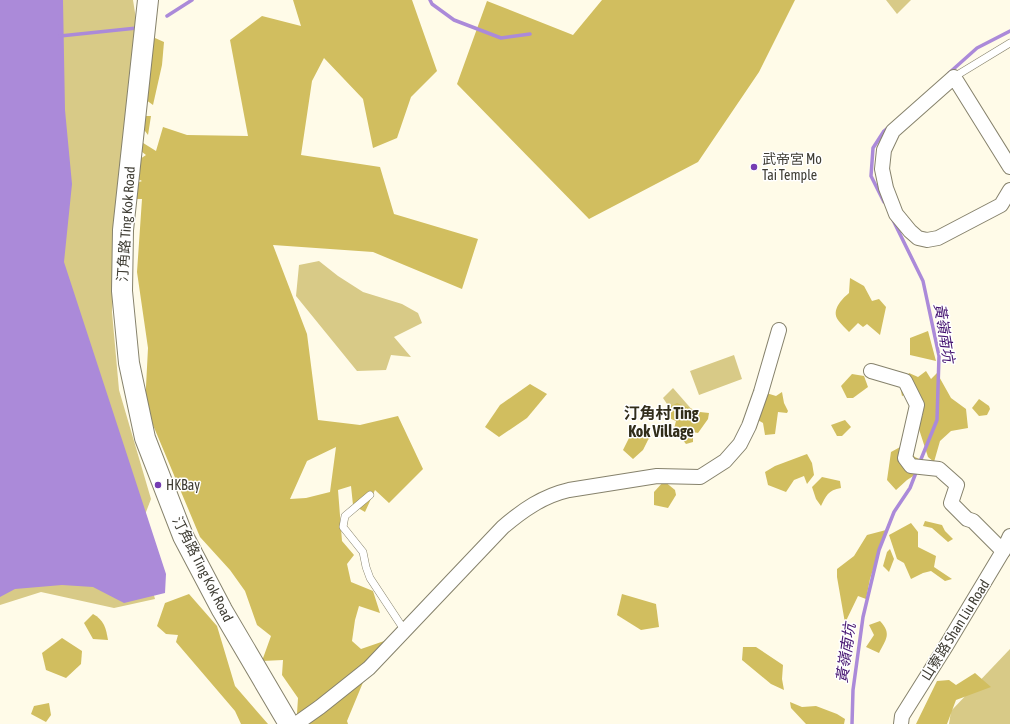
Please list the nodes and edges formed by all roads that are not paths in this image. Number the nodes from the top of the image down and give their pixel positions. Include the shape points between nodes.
1 (148, 0) edge
2 (1010, 43) edge
3 (954, 77) junction
4 (1010, 167) edge
5 (1010, 190) edge
6 (779, 330) dead end
7 (871, 371) dead end
8 (370, 495) dead end
9 (1010, 536) edge
10 (1003, 552) junction
11 (405, 631) junction
12 (289, 724) edge
13 (296, 724) edge
14 (900, 724) edge

1 - 12 main road, 汀角路 Ting Kok Road via 123,230 122,291 129,363 145,438 183,536 222,610
2 - 3 lane
3 - 4 street
3 - 5 street via 893,131 884,150 882,169 896,214 918,238 938,238 1001,205
6 - 11 street via 749,426 740,444 724,461 700,477 657,476 559,492 538,501 503,527
7 - 10 street via 905,381 917,405 905,458 911,466 939,469 957,486 951,503
8 - 11 lane via 345,516 343,527 363,552 370,578
9 - 10 street, 山寮路 Shan Liu Road
10 - 14 street, 山寮路 Shan Liu Road via 902,716
11 - 13 street via 369,668

